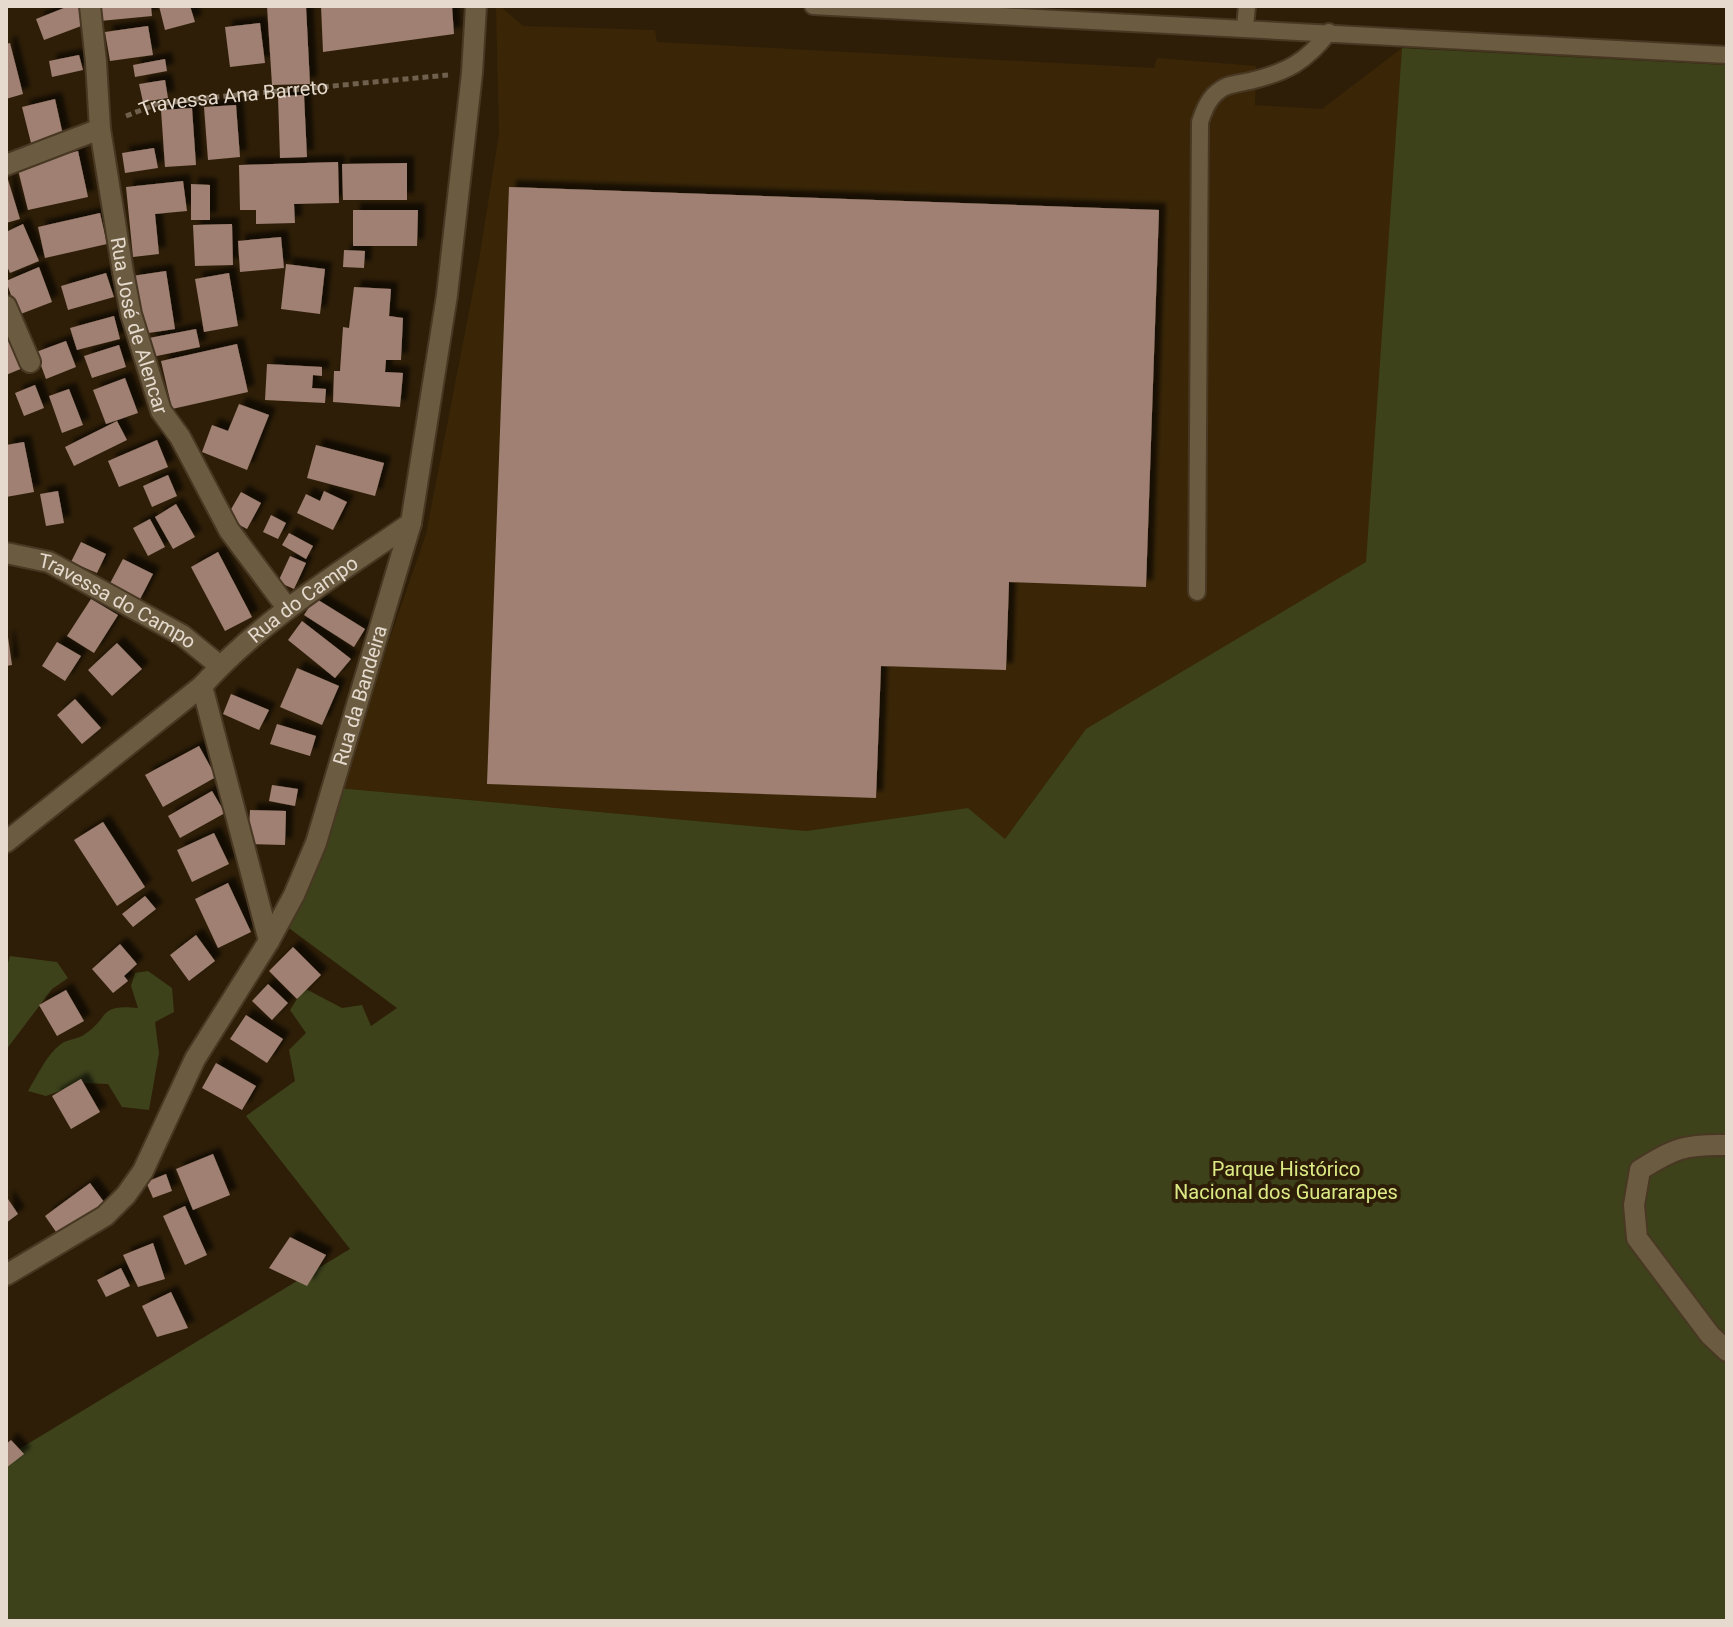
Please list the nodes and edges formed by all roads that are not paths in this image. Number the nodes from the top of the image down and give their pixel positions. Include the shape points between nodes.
1 (90, 6) edge
2 (476, 6) edge
3 (813, 6) edge
4 (1247, 6) edge
5 (1245, 27) junction
6 (1329, 32) junction
7 (1727, 55) edge
8 (100, 129) junction
9 (6, 165) edge
10 (6, 306) edge
11 (30, 362) dead end
12 (411, 523) junction
13 (6, 553) edge
14 (1197, 592) dead end
15 (288, 609) junction
16 (220, 666) junction
17 (202, 686) junction
18 (6, 842) edge
19 (269, 941) junction
20 (1727, 1145) edge
21 (6, 1275) edge
22 (1727, 1351) edge

1 - 8 street, Rua José de Alencar
2 - 12 street, Rua da Bandeira via 447,295
3 - 5 lane
4 - 5 lane
5 - 6 lane
6 - 7 lane
6 - 14 lane via 1295,66 1220,89 1200,122
8 - 9 street
8 - 15 street, Rua José de Alencar via 131,314 161,411 229,530
10 - 11 street
12 - 15 street, Rua do Campo
12 - 19 street, Rua da Bandeira via 316,843
13 - 16 street, Travessa do Campo via 49,562 182,635
15 - 16 street, Rua do Campo
16 - 17 street, Rua do Campo
17 - 18 street, Rua do Campo
17 - 19 street
19 - 21 street, Rua da Bandeira via 195,1059 154,1149 126,1195 105,1216
20 - 22 street via 1693,1144 1658,1158 1640,1170 1634,1205 1637,1238

